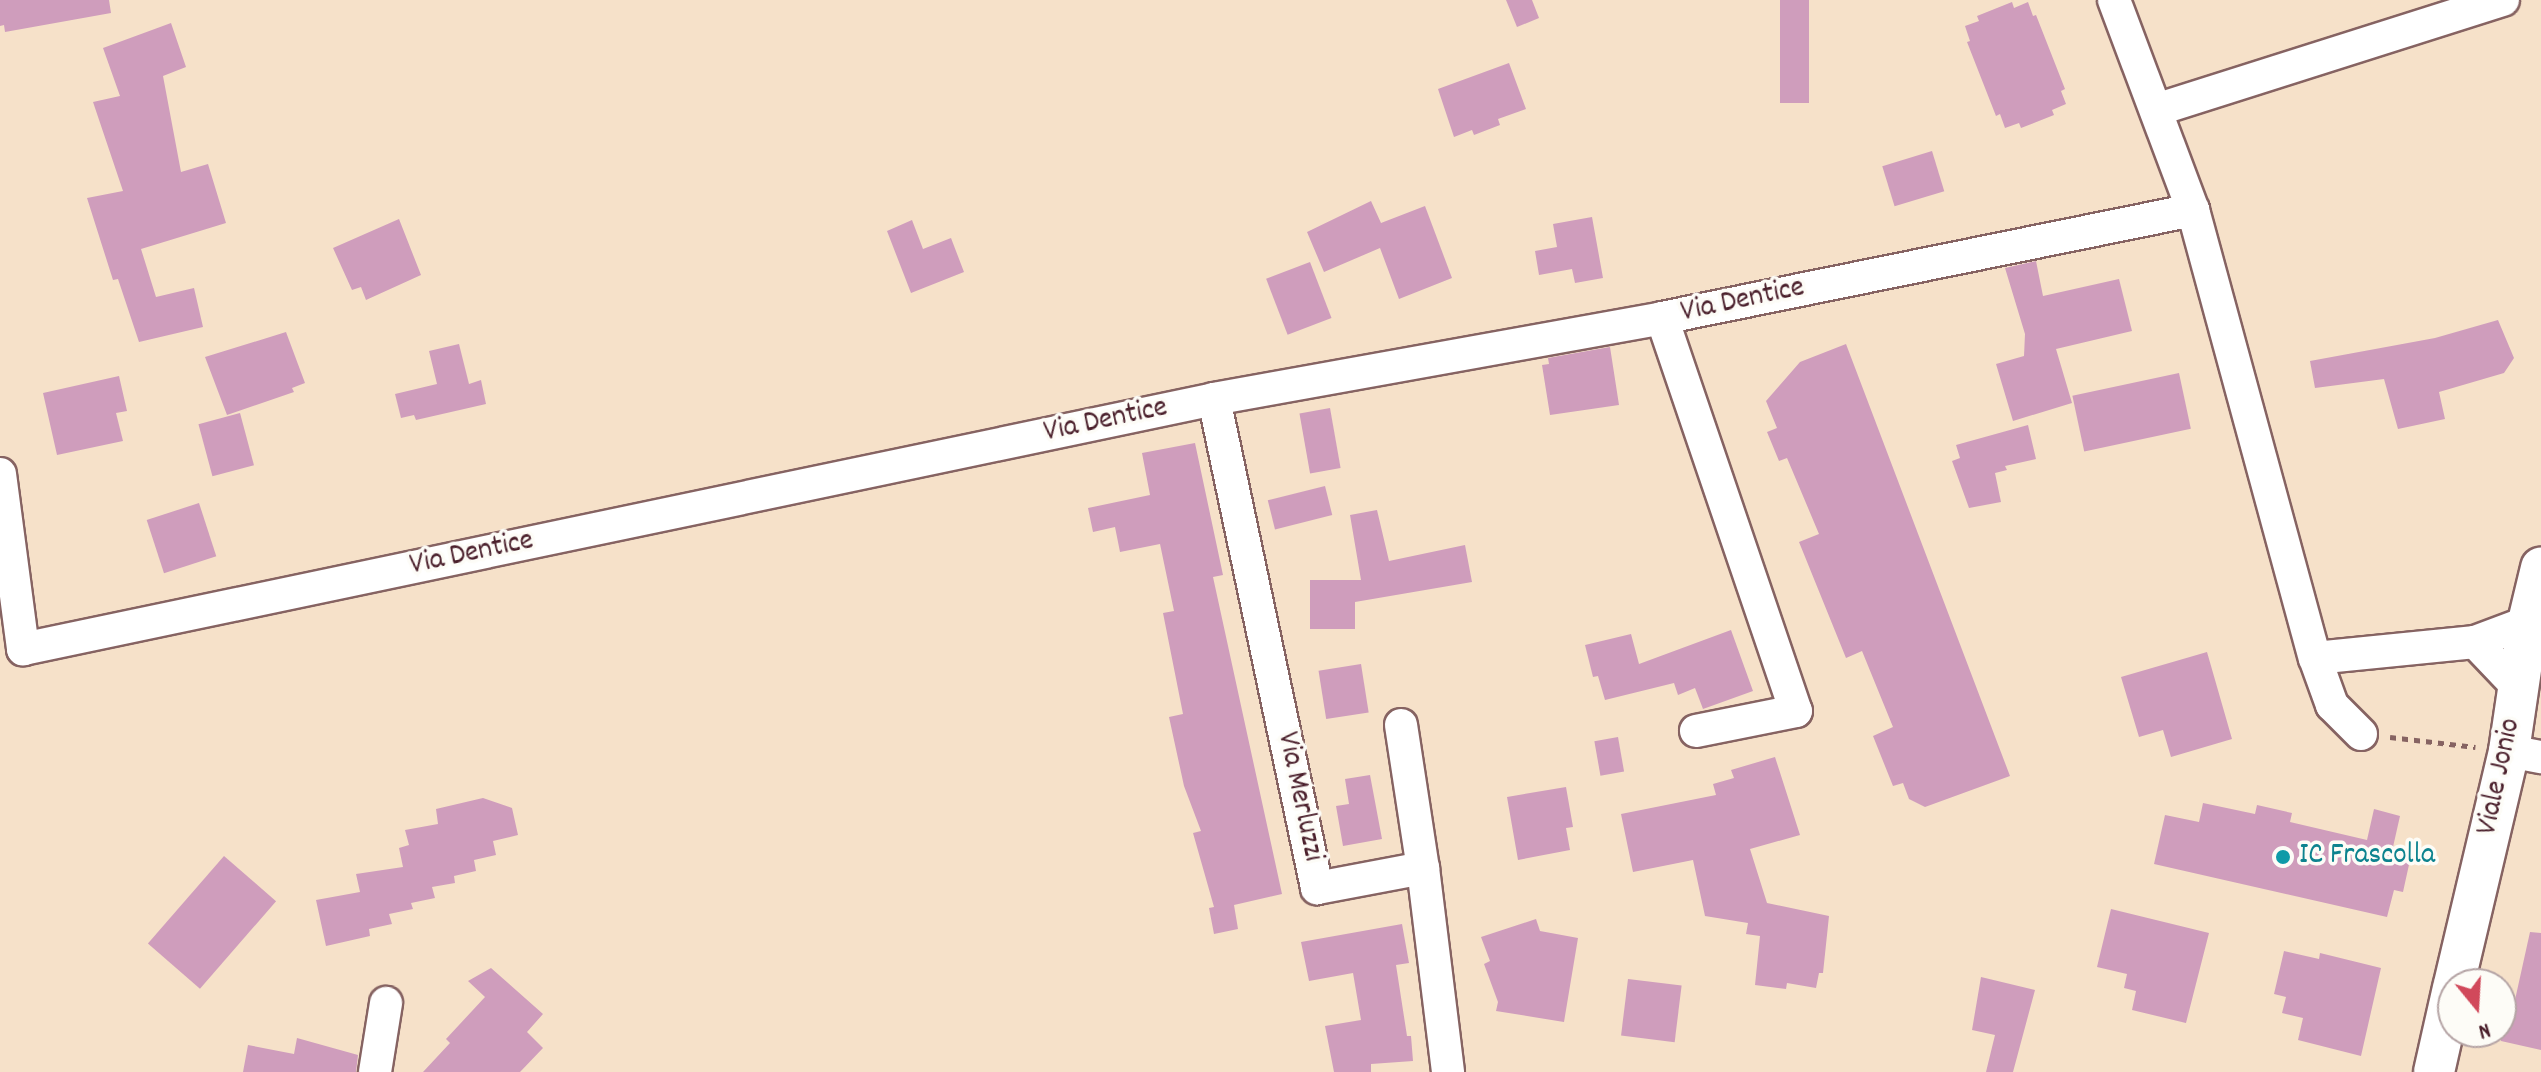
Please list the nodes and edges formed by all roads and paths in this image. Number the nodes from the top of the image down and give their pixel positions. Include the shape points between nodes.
1 (2114, 0) edge
2 (2503, 0) edge
3 (2156, 110) junction
4 (2193, 210) junction
5 (1662, 318) junction
6 (1214, 399) junction
7 (0, 474) edge
8 (2536, 592) edge
9 (2475, 642) junction
10 (2315, 658) junction
11 (2518, 687) junction
12 (1401, 725) dead end
13 (1696, 731) dead end
14 (2361, 734) joint
15 (2525, 754) edge
16 (1423, 868) junction
17 (2460, 968) edge
18 (386, 1003) dead end
19 (2440, 1048) edge
20 (375, 1072) edge
21 (1448, 1072) edge
22 (2434, 1072) edge

1 - 3 street
2 - 3 street
3 - 4 street
4 - 5 street, Via Dentice
4 - 10 street
5 - 6 street, Via Dentice
5 - 13 street via 1796,711
6 - 7 street, Via Dentice via 23,649
6 - 16 street, Via Merluzzi via 1317,888
8 - 9 street
8 - 11 street, Viale Jonio
9 - 10 street
9 - 11 street
10 - 14 street via 2332,705
11 - 15 street, Viale Jonio
12 - 16 street
14 - 15 path
15 - 17 street, Viale Jonio
16 - 21 street
18 - 20 street
19 - 22 street, Viale Jonio

